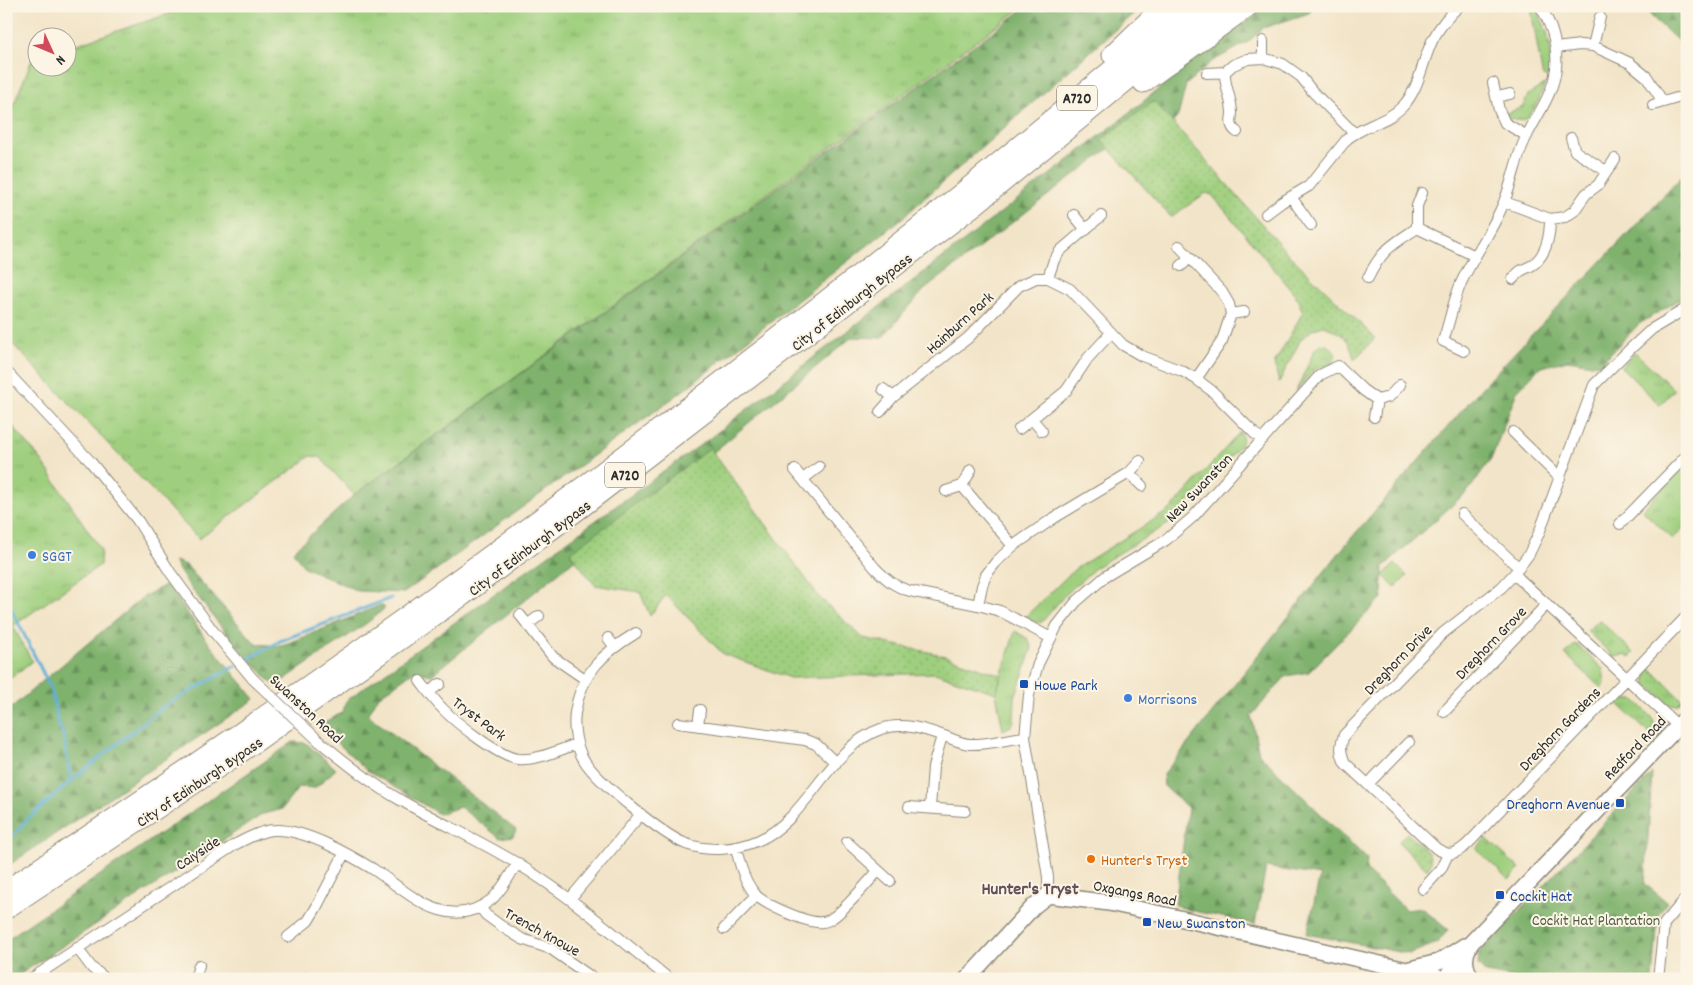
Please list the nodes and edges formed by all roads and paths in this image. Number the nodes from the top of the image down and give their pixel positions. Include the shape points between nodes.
1 (1164, 6) edge
2 (1189, 6) edge
3 (1218, 6) edge
4 (1249, 6) edge
5 (1540, 6) edge
6 (1452, 9) edge
7 (1600, 17) dead end
8 (1263, 41) dead end
9 (1593, 46) junction
10 (1556, 48) junction
11 (1263, 58) junction
12 (1225, 72) junction
13 (1207, 73) dead end
14 (1493, 83) dead end
15 (1510, 94) dead end
16 (1497, 98) junction
17 (1677, 98) dead end
18 (1237, 132) dead end
19 (1354, 133) junction
20 (1527, 136) junction
21 (1571, 138) dead end
22 (1615, 159) dead end
23 (1606, 171) junction
24 (1422, 193) dead end
25 (972, 196) junction
26 (1291, 197) junction
27 (1505, 202) junction
28 (1266, 214) dead end
29 (1074, 215) dead end
30 (1101, 216) dead end
31 (1550, 220) junction
32 (1311, 225) dead end
33 (1417, 228) junction
34 (1086, 230) junction
35 (1179, 246) dead end
36 (1476, 256) junction
37 (1190, 258) junction
38 (1181, 266) dead end
39 (1048, 278) junction
40 (1368, 278) dead end
41 (1513, 279) dead end
42 (1687, 308) edge
43 (1244, 312) dead end
44 (1231, 314) junction
45 (1111, 333) junction
46 (1464, 350) dead end
47 (6, 371) edge
48 (1196, 379) junction
49 (1400, 385) dead end
50 (883, 389) dead end
51 (893, 398) junction
52 (1377, 400) junction
53 (880, 412) dead end
54 (1374, 417) dead end
55 (1032, 419) junction
56 (1019, 429) dead end
57 (1042, 431) dead end
58 (1513, 432) dead end
59 (1263, 440) junction
60 (1687, 455) edge
61 (1140, 461) dead end
62 (819, 467) dead end
63 (795, 470) dead end
64 (971, 470) dead end
65 (1129, 473) junction
66 (1560, 478) junction
67 (803, 479) junction
68 (962, 486) junction
69 (1142, 486) dead end
70 (946, 491) dead end
71 (1462, 514) dead end
72 (1620, 524) dead end
73 (1013, 546) junction
74 (1517, 571) junction
75 (1547, 604) junction
76 (978, 605) junction
77 (520, 615) dead end
78 (539, 616) dead end
79 (1687, 616) edge
80 (528, 625) junction
81 (636, 633) dead end
82 (1051, 638) junction
83 (585, 679) junction
84 (1627, 679) junction
85 (420, 681) dead end
86 (440, 684) dead end
87 (429, 692) junction
88 (1447, 692) dead end
89 (1456, 700) junction
90 (700, 710) dead end
91 (1444, 712) dead end
92 (1682, 721) edge
93 (678, 723) dead end
94 (698, 726) junction
95 (942, 736) junction
96 (1025, 737) junction
97 (1409, 742) dead end
98 (577, 744) junction
99 (836, 763) junction
100 (1368, 784) junction
101 (909, 807) dead end
102 (930, 808) junction
103 (965, 811) dead end
104 (641, 814) junction
105 (847, 842) dead end
106 (736, 847) junction
107 (344, 854) junction
108 (1448, 854) junction
109 (518, 864) junction
110 (878, 871) junction
111 (890, 881) dead end
112 (1424, 889) dead end
113 (6, 890) edge
114 (1048, 895) junction
115 (756, 896) junction
116 (1687, 897) edge
117 (570, 899) junction
118 (480, 907) junction
119 (6, 909) edge
120 (724, 929) dead end
121 (288, 937) dead end
122 (1472, 942) junction
123 (77, 948) junction
124 (199, 965) dead end
125 (1405, 970) junction
126 (31, 979) edge
127 (106, 979) edge
128 (195, 979) edge
129 (594, 979) edge
130 (668, 979) edge
131 (966, 979) edge
132 (1445, 979) edge
133 (1472, 979) edge
134 (1658, 979) edge

1 - 25 highway
2 - 25 highway, City of Edinburgh Bypass / A720
3 - 25 highway, City of Edinburgh Bypass / A720
4 - 25 highway
5 - 10 street via 1551,27
6 - 19 street via 1433,41 1413,93 1402,107
7 - 9 street
8 - 11 street
9 - 10 street
9 - 17 street via 1639,69 1647,77 1658,104
10 - 20 street via 1553,84
11 - 12 street via 1248,59
11 - 19 street via 1293,70
12 - 13 street
12 - 18 street via 1232,128
14 - 16 street
15 - 16 street
16 - 20 street via 1505,122
19 - 26 street via 1314,181
20 - 27 street
21 - 23 street via 1575,151
22 - 23 street
23 - 31 street via 1574,211
24 - 33 street via 1417,206
25 - 113 highway, City of Edinburgh Bypass / A720 via 457,579 220,746
25 - 119 highway, City of Edinburgh Bypass / A720 via 745,383 464,595 236,756
26 - 28 street
26 - 32 street
27 - 31 street
27 - 36 street
29 - 34 street
30 - 34 street
31 - 41 street via 1545,248 1534,263 1519,270
33 - 36 street
33 - 40 street via 1386,250
34 - 39 street via 1060,251
35 - 37 street
36 - 46 street via 1453,302 1443,341
37 - 38 street
37 - 44 street via 1222,292
39 - 45 street via 1070,289
39 - 51 street, Hainburn Park via 1036,278 1019,286 968,338
42 - 66 street, Dreghorn Drive via 1652,329 1594,385
43 - 44 street
44 - 48 street via 1222,341
45 - 48 street via 1142,356
45 - 55 street via 1088,358 1066,391
47 - 109 street, Swanston Road, bridge via 90,461 138,521 213,631 254,679 360,775
48 - 59 street
49 - 52 street via 1389,397
50 - 51 street
51 - 53 street, Hainburn Park
52 - 54 street
52 - 59 street, New Swanston via 1338,366 1316,379
55 - 56 street
55 - 57 street
58 - 66 street
59 - 82 street, New Swanston via 1178,531 1106,576 1076,602
60 - 72 street
61 - 65 street
62 - 67 street
63 - 67 street
64 - 68 street
65 - 69 street
65 - 73 street
66 - 74 street, Dreghorn Drive via 1529,554
67 - 76 street via 888,581 910,591
68 - 70 street
68 - 73 street
71 - 74 street
73 - 76 street via 986,575
74 - 75 street
74 - 100 street, Dreghorn Drive via 1502,587 1443,633 1344,735 1340,745 1345,763
75 - 84 street
75 - 89 street, Dreghorn Grove
76 - 82 street via 1000,611
77 - 80 street
78 - 80 street
79 - 84 street, Dreghorn Gardens
80 - 83 street via 553,657
81 - 83 street via 611,642
82 - 96 street, New Swanston via 1038,664 1029,695
83 - 98 street via 577,698 574,722
84 - 92 street
84 - 108 street, Dreghorn Gardens via 1481,830 1462,848
85 - 87 street, Tryst Park
86 - 87 street, Tryst Park
87 - 98 street, Tryst Park via 460,724 502,754 533,758
88 - 89 street, Dreghorn Grove
89 - 91 street, Dreghorn Grove
90 - 94 street
92 - 122 main road, Redford Road
93 - 94 street
94 - 99 street via 805,740 816,744
95 - 96 street via 966,744
95 - 99 street via 917,728 881,728 858,741
95 - 102 street via 933,766
96 - 114 street, New Swanston via 1048,877
97 - 100 street
98 - 104 street via 584,760 597,776
99 - 106 street via 782,825 760,840
100 - 108 street, Dreghorn Drive via 1437,849
101 - 102 street
102 - 103 street
104 - 106 street via 685,844 710,849
104 - 117 street
105 - 110 street
106 - 115 street via 744,874
107 - 118 street, Caiyside via 430,908 462,912
107 - 121 street via 308,920
107 - 123 street, Caiyside via 294,831 274,830 256,834
108 - 112 street via 1441,869
109 - 117 street, Swanston Road
109 - 118 street via 492,899
110 - 111 street
110 - 115 street via 835,917 821,922 780,909
114 - 125 main road, Oxgangs Road via 1153,912
114 - 131 main road
115 - 120 street
116 - 134 street via 1664,924
117 - 130 street, Swanston Road
118 - 129 street, Trench Knowe via 501,926 522,939 551,949
122 - 125 main road via 1438,962
122 - 132 main road, Redford Road
122 - 133 main road via 1465,963
123 - 126 street, Caiyside
123 - 127 street via 92,968
124 - 128 street
125 - 132 main road, Oxgangs Road

